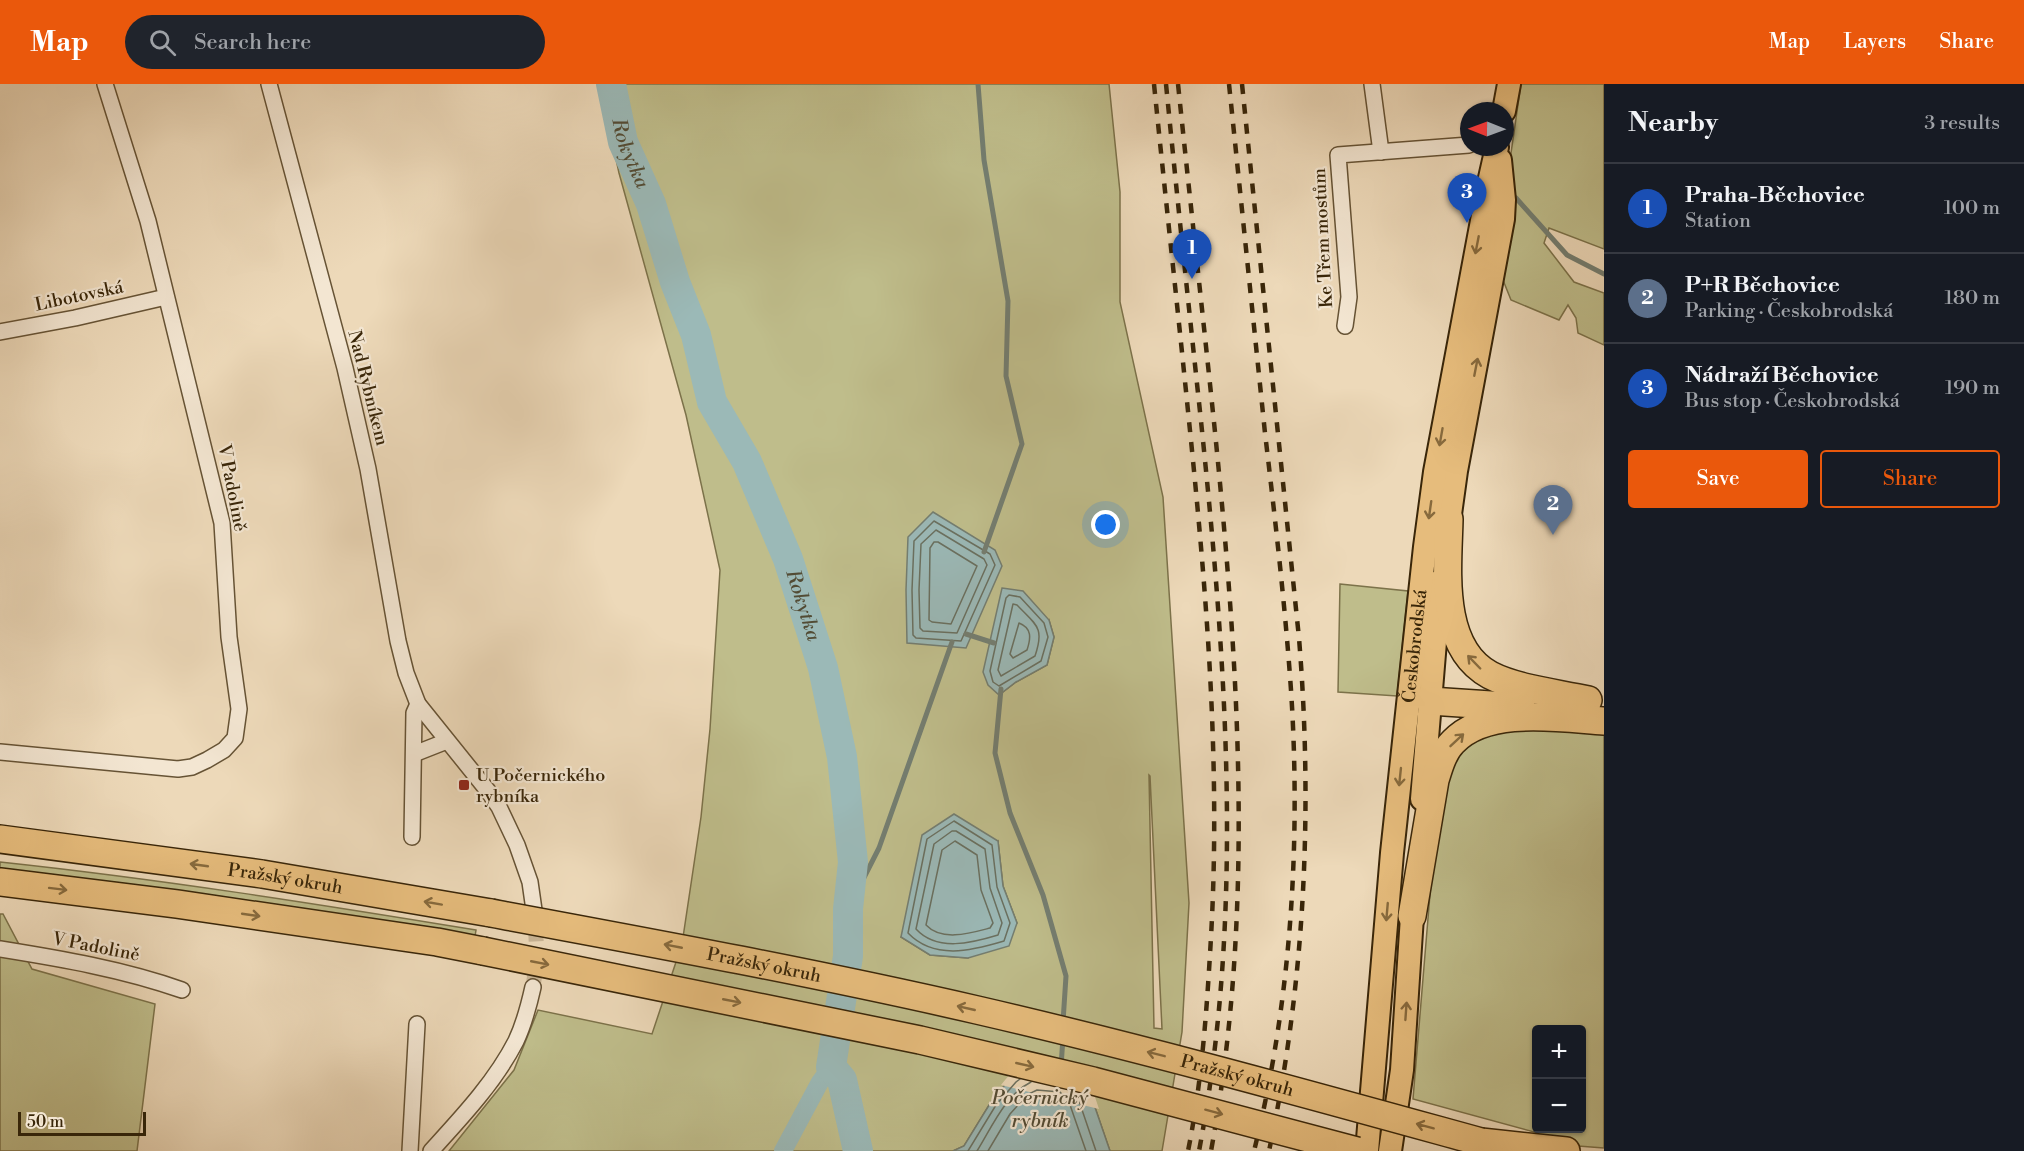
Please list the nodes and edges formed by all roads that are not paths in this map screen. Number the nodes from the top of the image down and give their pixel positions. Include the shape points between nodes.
1 (105, 84) edge
2 (269, 84) edge
3 (1372, 84) edge
4 (1509, 84) edge
5 (1506, 102) edge
6 (1460, 146) edge
7 (1381, 152) junction
8 (1496, 156) edge
9 (1499, 156) edge
10 (166, 297) junction
11 (1345, 326) dead end
12 (0, 332) edge
13 (1449, 519) junction
14 (1420, 691) junction
15 (418, 704) junction
16 (1600, 709) edge
17 (447, 741) junction
18 (0, 752) edge
19 (414, 754) junction
20 (412, 837) dead end
21 (0, 839) edge
22 (0, 882) edge
23 (534, 910) tunnel mouth
24 (1412, 916) junction
25 (0, 949) edge
26 (533, 987) tunnel mouth
27 (182, 990) dead end
28 (417, 1024) dead end
29 (1516, 1149) edge
30 (410, 1151) edge
31 (431, 1151) edge
32 (1357, 1151) edge
33 (1367, 1151) edge
34 (1390, 1151) edge
35 (1566, 1151) edge

1 - 10 street, V Padolině via 148,221
2 - 15 street, Nad Rybníkem via 345,368 368,469 398,641
3 - 7 street
4 - 5 main road
6 - 7 street, Ke Třem mostům
7 - 11 street, Ke Třem mostům via 1338,155 1349,297
8 -> 14 main road, Českobrodská via 1435,472
13 -> 9 main road, Českobrodská via 1503,219
10 - 12 street, Libotovská
10 - 18 street, V Padolině via 222,523 228,625 239,709 235,738 207,760 178,770
13 - 14 main road, Českobrodská
16 -> 13 highway via 1500,679 1468,657 1449,607
14 - 16 highway
14 - 24 main road, Českobrodská
14 -> 33 main road, Českobrodská via 1390,864
15 - 17 street, Nad Rybníkem
15 - 19 street, Nad Rybníkem via 414,713
24 -> 16 highway via 1435,780 1451,744 1483,724
17 - 19 street
17 - 23 street, Nad Rybníkem via 499,807 518,845
19 - 20 street, Nad Rybníkem
29 -> 21 highway, Pražský okruh, bridge via 966,1008 709,953 262,874
22 -> 32 highway, bridge via 189,905 483,951 920,1040
34 -> 24 main road, Českobrodská via 1402,1070
25 - 27 street, V Padolině via 103,966
26 - 31 street via 517,1039 503,1062
28 - 30 street
29 - 35 highway, Pražský okruh

